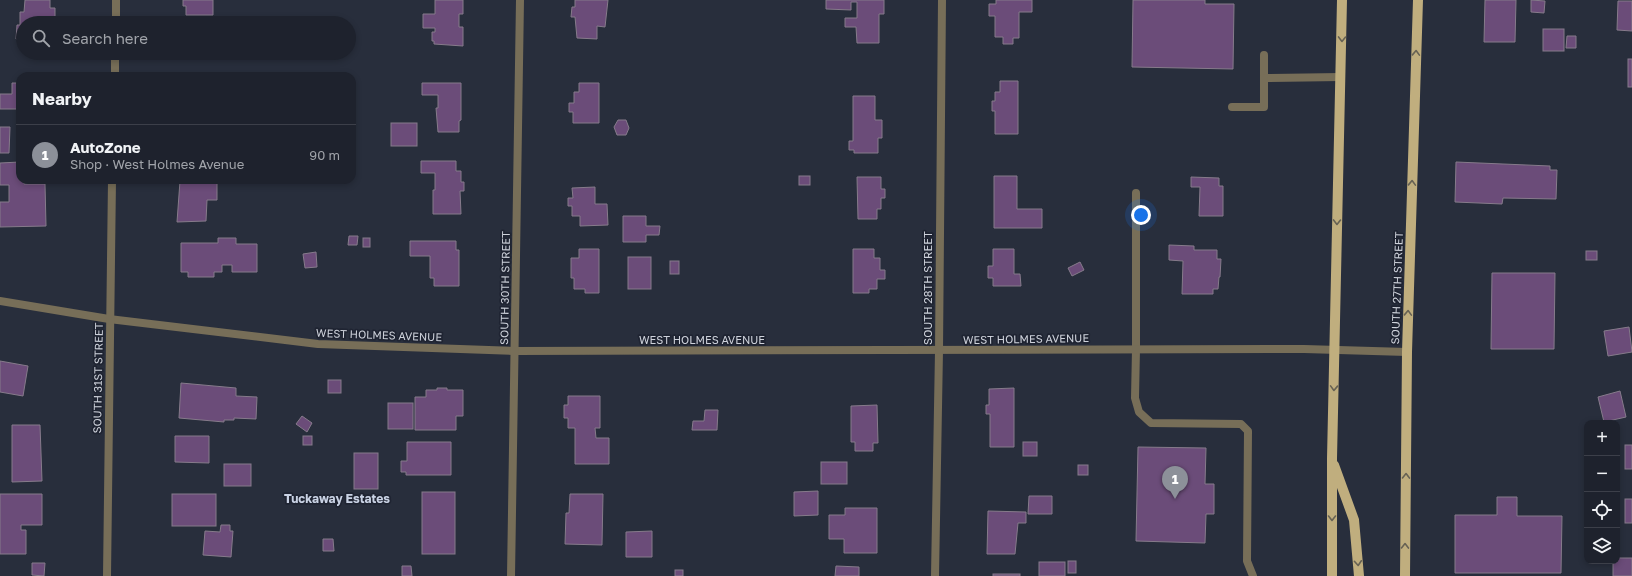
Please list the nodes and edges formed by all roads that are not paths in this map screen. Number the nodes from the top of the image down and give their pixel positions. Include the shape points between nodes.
1 (116, 0) edge
2 (520, 0) edge
3 (942, 0) edge
4 (1342, 0) edge
5 (1418, 0) edge
6 (116, 16) edge
7 (1264, 55) dead end
8 (115, 60) edge
9 (115, 72) edge
10 (1341, 77) junction
11 (1264, 78) junction
12 (1232, 106) dead end
13 (112, 184) edge
14 (1136, 193) dead end
15 (0, 301) edge
16 (109, 320) junction
17 (1136, 349) junction
18 (1334, 349) junction
19 (515, 351) junction
20 (939, 351) junction
21 (1407, 352) junction
22 (1332, 458) junction
23 (107, 576) edge
24 (511, 576) edge
25 (935, 576) edge
26 (1253, 576) edge
27 (1332, 576) edge
28 (1359, 576) edge
29 (1405, 576) edge

1 - 6 street
2 - 19 street, SOUTH 30TH STREET
3 - 20 street, SOUTH 28TH STREET
4 -> 10 main road
21 -> 5 main road, SOUTH 27TH STREET
7 - 11 street
8 - 9 street
10 - 11 street
10 -> 18 main road
11 - 12 street via 1264,107
13 - 16 street, SOUTH 31ST STREET
14 - 17 street
15 - 16 street, WEST HOLMES AVENUE
16 - 19 street, WEST HOLMES AVENUE via 318,344
16 - 23 street, SOUTH 31ST STREET
17 - 18 street, WEST HOLMES AVENUE
17 - 20 street, WEST HOLMES AVENUE
17 - 26 street via 1135,398 1139,412 1151,423 1241,424 1248,431 1247,561
18 - 21 street, WEST HOLMES AVENUE
18 -> 22 main road
19 - 20 street, WEST HOLMES AVENUE
19 - 24 street, SOUTH 30TH STREET
20 - 25 street, SOUTH 28TH STREET
29 -> 21 main road, SOUTH 27TH STREET
22 -> 27 main road
22 -> 28 main road via 1354,520

